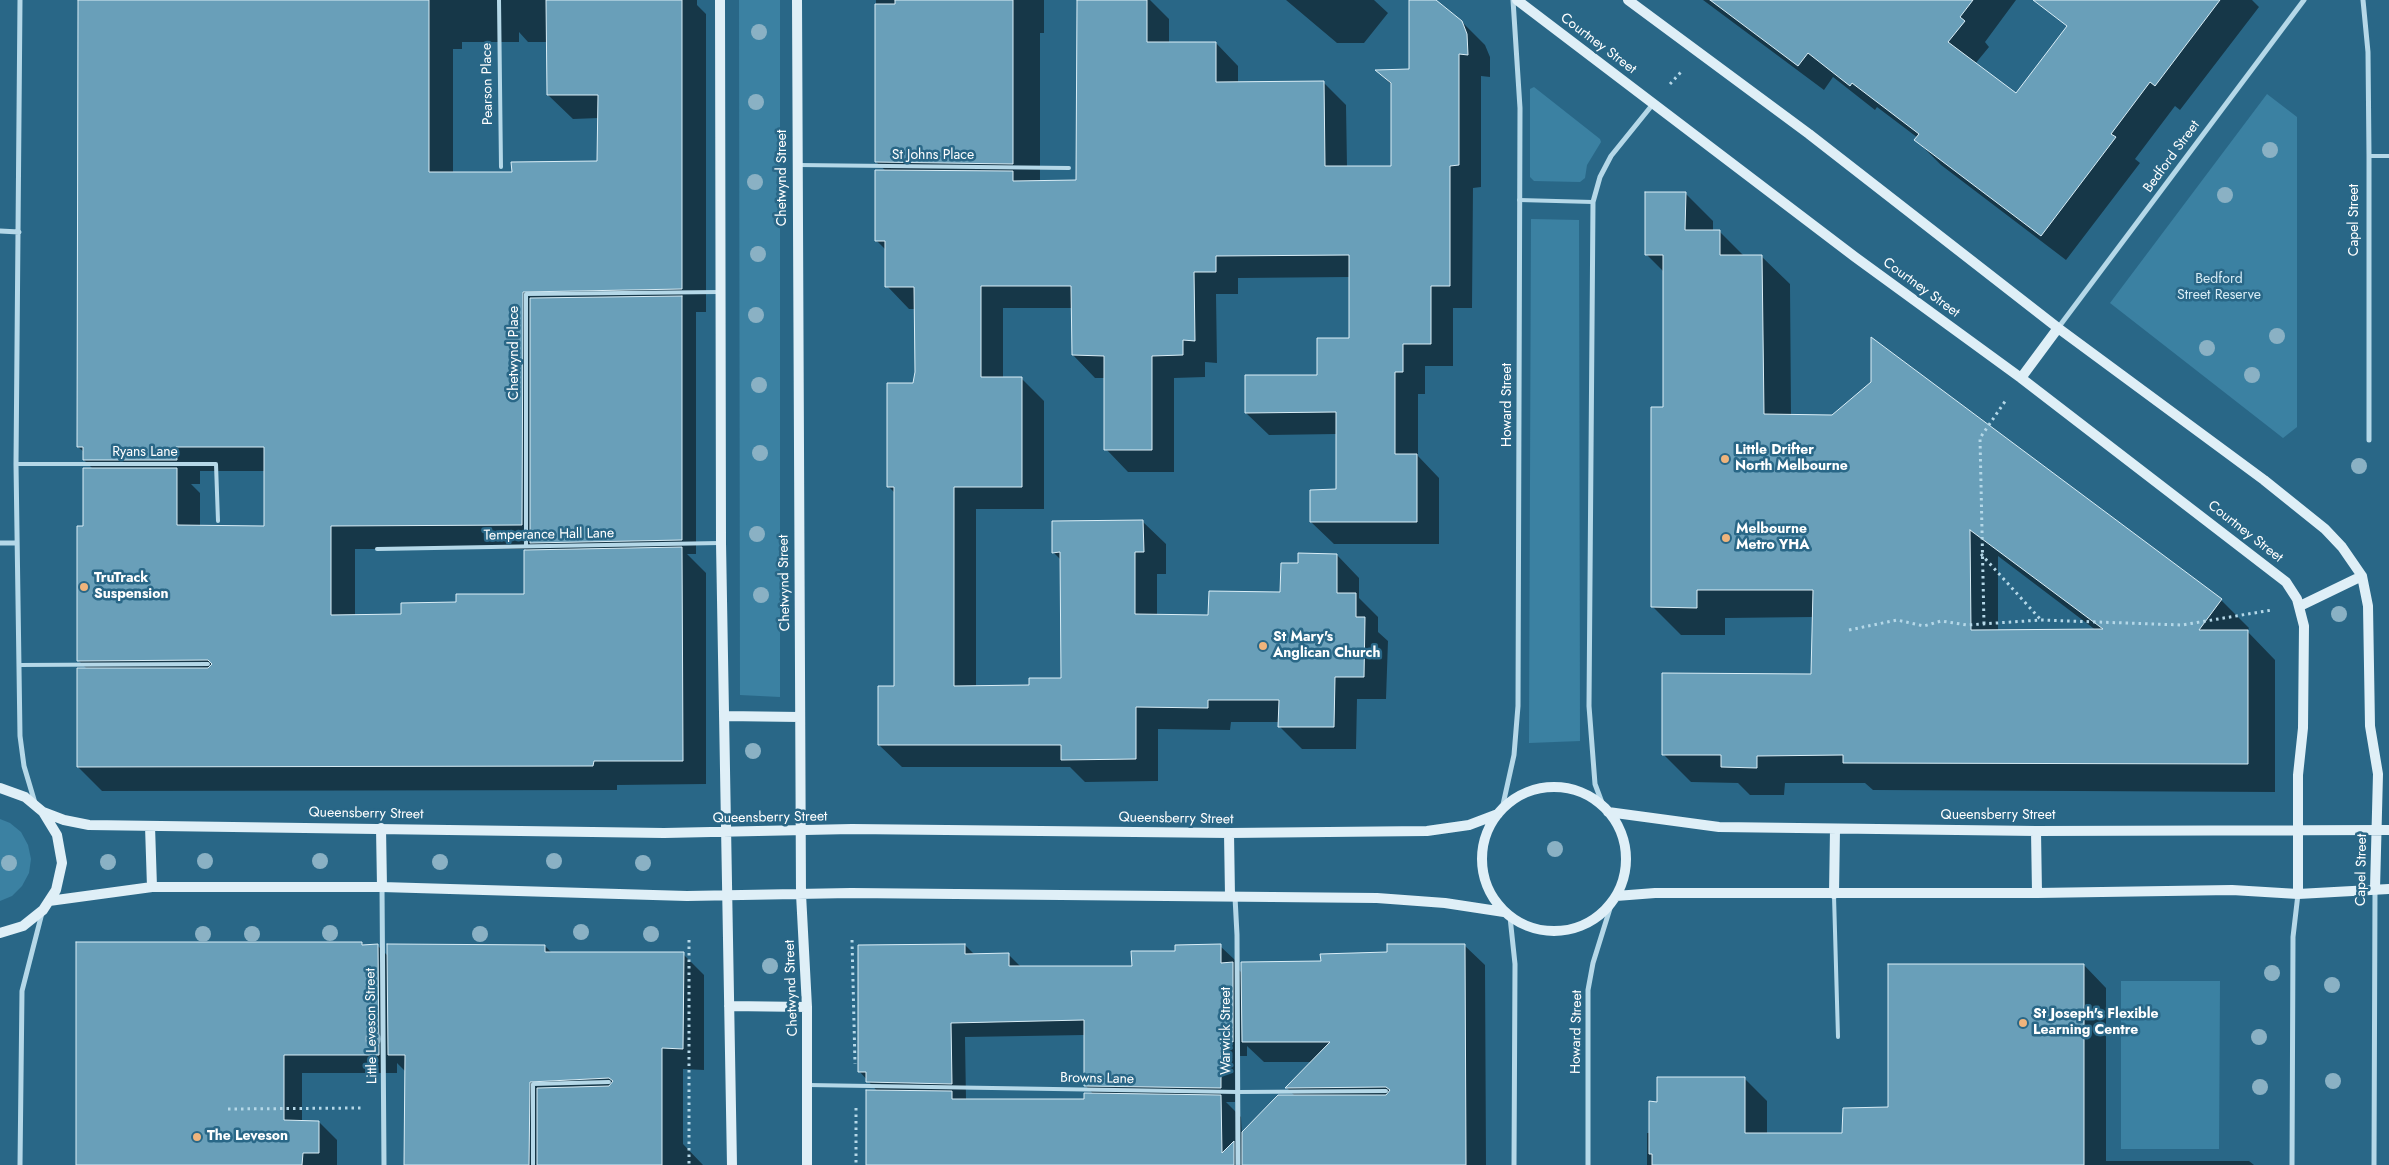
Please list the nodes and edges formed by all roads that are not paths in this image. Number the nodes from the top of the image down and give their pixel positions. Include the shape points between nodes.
1 (20, 0) edge
2 (499, 0) edge
3 (720, 0) edge
4 (797, 0) edge
5 (1515, 0) edge
6 (1628, 0) edge
7 (2304, 0) edge
8 (2363, 0) edge
9 (1653, 103) junction
10 (2369, 156) junction
11 (2389, 156) edge
12 (797, 165) junction
13 (501, 167) dead end
14 (1068, 168) dead end
15 (1519, 200) junction
16 (1593, 202) junction
17 (0, 231) edge
18 (19, 232) junction
19 (720, 292) junction
20 (2058, 328) junction
21 (2020, 378) junction
22 (2368, 440) dead end
23 (16, 464) junction
24 (218, 521) dead end
25 (0, 543) edge
26 (17, 543) junction
27 (721, 543) junction
28 (526, 546) junction
29 (377, 549) dead end
30 (2362, 576) junction
31 (2300, 606) junction
32 (208, 664) dead end
33 (19, 665) junction
34 (724, 716) junction
35 (800, 717) junction
36 (0, 788) edge
37 (39, 808) junction
38 (1606, 810) junction
39 (1500, 812) junction
40 (150, 826) junction
41 (381, 828) junction
42 (1835, 829) junction
43 (2299, 830) junction
44 (2377, 830) junction
45 (2389, 830) edge
46 (801, 831) junction
47 (2036, 831) junction
48 (725, 833) junction
49 (1229, 833) junction
50 (152, 887) junction
51 (382, 887) junction
52 (2375, 889) junction
53 (2389, 889) edge
54 (2037, 893) junction
55 (801, 894) junction
56 (1834, 894) junction
57 (2298, 894) junction
58 (726, 896) junction
59 (1232, 896) junction
60 (1614, 899) junction
61 (46, 906) junction
62 (1507, 915) junction
63 (0, 934) edge
64 (729, 1006) junction
65 (807, 1007) junction
66 (1838, 1038) dead end
67 (609, 1082) dead end
68 (808, 1085) junction
69 (1386, 1091) dead end
70 (1238, 1092) junction
71 (20, 1165) edge
72 (384, 1165) edge
73 (533, 1165) edge
74 (732, 1165) edge
75 (807, 1165) edge
76 (1238, 1165) edge
77 (1514, 1165) edge
78 (1588, 1165) edge
79 (2292, 1165) edge
80 (2374, 1165) edge

1 - 18 street
2 - 13 lane, Pearson Place
3 - 19 street
4 - 12 street, Chetwynd Street
5 - 9 street, Courtney Street
5 - 15 street, Howard Street via 1520,108
6 - 20 street via 1809,134
7 - 20 street, Bedford Street
8 - 10 street, Capel Street via 2368,52
9 - 16 street via 1611,156 1600,177
9 - 21 street, Courtney Street via 1854,257
10 - 11 lane
10 - 22 street, Capel Street
12 - 14 lane, St Johns Place
12 - 35 street, Chetwynd Street
15 - 16 lane
15 - 39 street, Howard Street via 1518,706 1514,755
16 - 38 street via 1589,706 1595,784
17 - 18 street
18 - 23 street
19 - 27 street
19 - 28 lane, Chetwynd Place via 526,294
20 - 21 street
20 - 30 street via 2227,452 2325,529
21 - 31 street, Courtney Street via 2276,574 2295,593
23 - 24 lane, Ryans Lane via 216,464
23 - 26 street
25 - 26 street
26 - 33 street
27 - 28 lane, Temperance Hall Lane
27 - 34 street
28 - 29 lane, Temperance Hall Lane
30 - 31 street
30 - 44 street, Capel Street via 2368,606 2370,726 2378,774
31 - 43 street via 2304,626 2304,690 2298,775
32 - 33 lane
33 - 37 street via 22,754
34 - 35 street
34 - 48 street
35 - 46 street, Chetwynd Street
36 - 37 street, Queensberry Street via 14,791
37 - 40 street, Queensberry Street via 64,820 89,825
37 - 61 street via 57,835 62,863 60,876
38 - 39 street via 1575,790 1541,788 1520,796
38 - 42 street, Queensberry Street via 1709,826
38 - 60 street via 1621,834 1626,859 1625,872
39 - 49 street, Queensberry Street via 1469,825 1442,830
39 - 62 street via 1483,841 1482,864 1487,887
40 - 41 street, Queensberry Street
40 - 50 street
41 - 48 street, Queensberry Street
41 - 51 street
42 - 47 street, Queensberry Street
42 - 56 street
43 - 44 street, Queensberry Street
43 - 47 street, Queensberry Street
43 - 57 street
44 - 45 street, Queensberry Street
44 - 52 street, Capel Street
46 - 48 street, Queensberry Street
46 - 49 street, Queensberry Street
46 - 55 street, Chetwynd Street
47 - 54 street
48 - 58 street
49 - 59 street
50 - 51 street
50 - 61 street
51 - 58 street
51 - 72 street, Little Leveson Street
52 - 53 street
52 - 57 street
52 - 80 street, Capel Street
54 - 56 street
54 - 57 street via 2232,890
55 - 58 street
55 - 59 street
55 - 65 street, Chetwynd Street
56 - 60 street via 1655,893
56 - 66 lane
57 - 79 street via 2293,938
58 - 64 street
59 - 62 street via 1393,899 1445,903
59 - 70 street, Warwick Street via 1237,936
60 - 62 street via 1594,920 1570,929 1533,929
60 - 78 street, Howard Street via 1590,978
61 - 63 street via 23,926
61 - 71 street via 22,991
62 - 77 street via 1515,964
64 - 65 street
64 - 74 street
65 - 68 street, Chetwynd Street
67 - 73 lane via 533,1084
68 - 70 lane, Browns Lane
68 - 75 street, Chetwynd Street
69 - 70 lane, Browns Lane
70 - 76 street, Warwick Street

